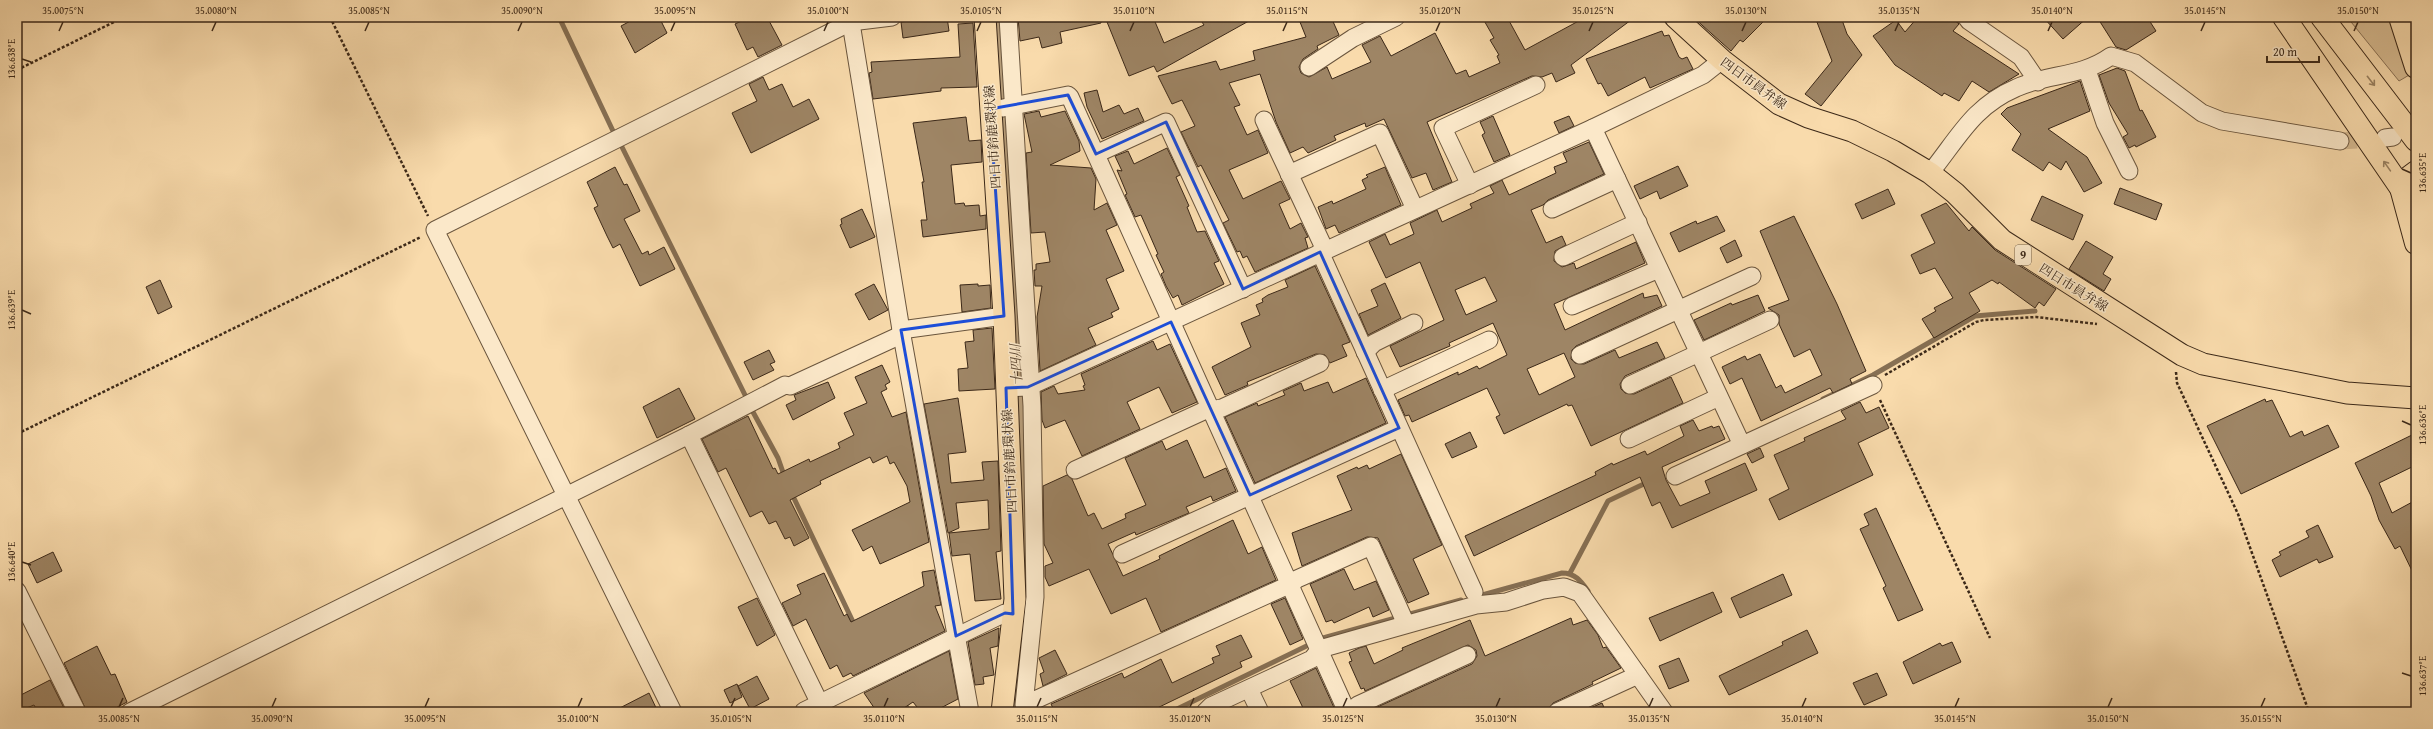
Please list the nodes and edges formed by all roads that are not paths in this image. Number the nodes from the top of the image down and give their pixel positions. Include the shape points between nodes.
1 (892, 17) edge
2 (985, 17) edge
3 (1008, 17) edge
4 (1396, 17) edge
5 (1675, 17) edge
6 (1966, 17) edge
7 (2284, 17) edge
8 (2322, 17) edge
9 (2400, 17) edge
10 (851, 19) edge
11 (1722, 60) junction
12 (1309, 67) dead end
13 (2416, 67) edge
14 (2086, 70) junction
15 (2038, 82) junction
16 (1536, 85) dead end
17 (1013, 107) junction
18 (992, 109) junction
19 (1264, 120) dead end
20 (1593, 128) junction
21 (2416, 140) edge
22 (2340, 141) tunnel mouth
23 (1096, 154) junction
24 (2129, 171) dead end
25 (1930, 173) junction
26 (1289, 174) junction
27 (2408, 178) edge
28 (1617, 179) junction
29 (1470, 185) junction
30 (1415, 209) junction
31 (1552, 209) dead end
32 (2416, 210) edge
33 (1638, 222) junction
34 (2416, 243) edge
35 (1322, 251) junction
36 (1563, 257) dead end
37 (1659, 269) junction
38 (1752, 276) dead end
39 (1243, 289) junction
40 (1572, 306) dead end
41 (1678, 310) junction
42 (1004, 316) junction
43 (1770, 320) dead end
44 (1173, 322) junction
45 (1414, 323) dead end
46 (902, 332) junction
47 (1489, 340) dead end
48 (1365, 352) junction
49 (1699, 354) junction
50 (1580, 355) dead end
51 (1320, 363) dead end
52 (1630, 385) dead end
53 (1872, 385) road end
54 (1030, 386) junction
55 (1008, 388) junction
56 (1382, 390) junction
57 (1719, 397) junction
58 (2416, 398) edge
59 (1210, 409) junction
60 (1399, 428) junction
61 (690, 435) junction
62 (1629, 439) dead end
63 (1739, 440) junction
64 (1075, 470) dead end
65 (1675, 476) dead end
66 (1250, 495) junction
67 (566, 497) junction
68 (1122, 554) dead end
69 (1291, 584) junction
70 (17, 591) edge
71 (1474, 592) dead end
72 (1014, 614) junction
73 (1404, 619) junction
74 (956, 636) junction
75 (1318, 643) junction
76 (1467, 655) dead end
77 (1638, 675) junction
78 (1249, 689) junction
79 (820, 704) junction
80 (77, 712) edge
81 (130, 712) edge
82 (673, 712) edge
83 (804, 712) edge
84 (970, 712) edge
85 (1002, 712) edge
86 (1205, 712) edge
87 (1260, 712) edge
88 (1348, 712) edge
89 (1557, 712) edge
90 (1664, 712) edge

1 - 10 street
2 - 18 main road, 四日市鈴鹿環状線
3 - 17 street
4 - 12 street via 1353,38
5 - 11 main road, 四日市員弁線 / 9
6 - 15 street via 2021,57
27 -> 7 highway
8 -> 21 highway
9 - 13 highway
10 - 46 street
10 - 67 street via 435,230
11 - 20 street via 1703,75
11 - 25 main road, 四日市員弁線 / 9 via 1779,104 1808,117 1852,131
14 - 15 street
14 - 22 street via 2111,56 2135,63 2202,113 2222,121
14 - 24 street via 2105,123
15 - 25 street via 2016,87 1998,98 1963,128
16 - 29 street via 1443,128
17 - 18 street
17 - 23 street via 1068,95
17 - 54 street
18 - 42 main road, 四日市鈴鹿環状線
19 - 26 street
20 - 28 street
20 - 29 street
23 - 39 street via 1166,122
23 - 44 street
25 - 58 main road, 四日市員弁線 / 9 via 1955,193 2002,240 2182,355 2203,364 2347,393
26 - 30 street via 1380,132
26 - 35 street
27 - 32 highway
27 - 34 highway
28 - 31 street
28 - 33 street
29 - 30 street
30 - 35 street
33 - 36 street
33 - 37 street
35 - 39 street
35 - 48 street
37 - 40 street
37 - 41 street
38 - 41 street
39 - 44 street
41 - 49 street
41 - 50 street
42 - 46 street
42 - 55 main road, 四日市鈴鹿環状線
43 - 49 street
44 - 54 street
44 - 59 street via 1174,330
45 - 48 street via 1374,343
46 - 61 street via 829,370 790,386 785,385
46 - 74 street
47 - 56 street
48 - 56 street
49 - 52 street
49 - 57 street
51 - 59 street via 1222,408
53 - 63 street
54 - 55 street
54 - 69 street via 1035,597 1024,705
55 - 72 main road, 四日市鈴鹿環状線
56 - 60 street
57 - 62 street
57 - 63 street
59 - 64 street
59 - 66 street
60 - 66 street
60 - 71 street
61 - 67 street
61 - 79 street
63 - 65 street
66 - 68 street
66 - 69 street
67 - 81 street
67 - 82 street
69 - 73 street via 1371,546
69 - 75 street
70 - 80 street
72 - 74 street via 1005,613
72 - 85 main road, 四日市鈴鹿環状線
73 - 75 street
73 - 77 street via 1506,602 1543,590 1564,588 1580,593
74 - 79 street
74 - 84 street
75 - 78 street via 1312,659
75 - 88 street
76 - 88 street
77 - 89 street
77 - 90 street
78 - 86 street via 1211,706
78 - 87 street
79 - 83 street

